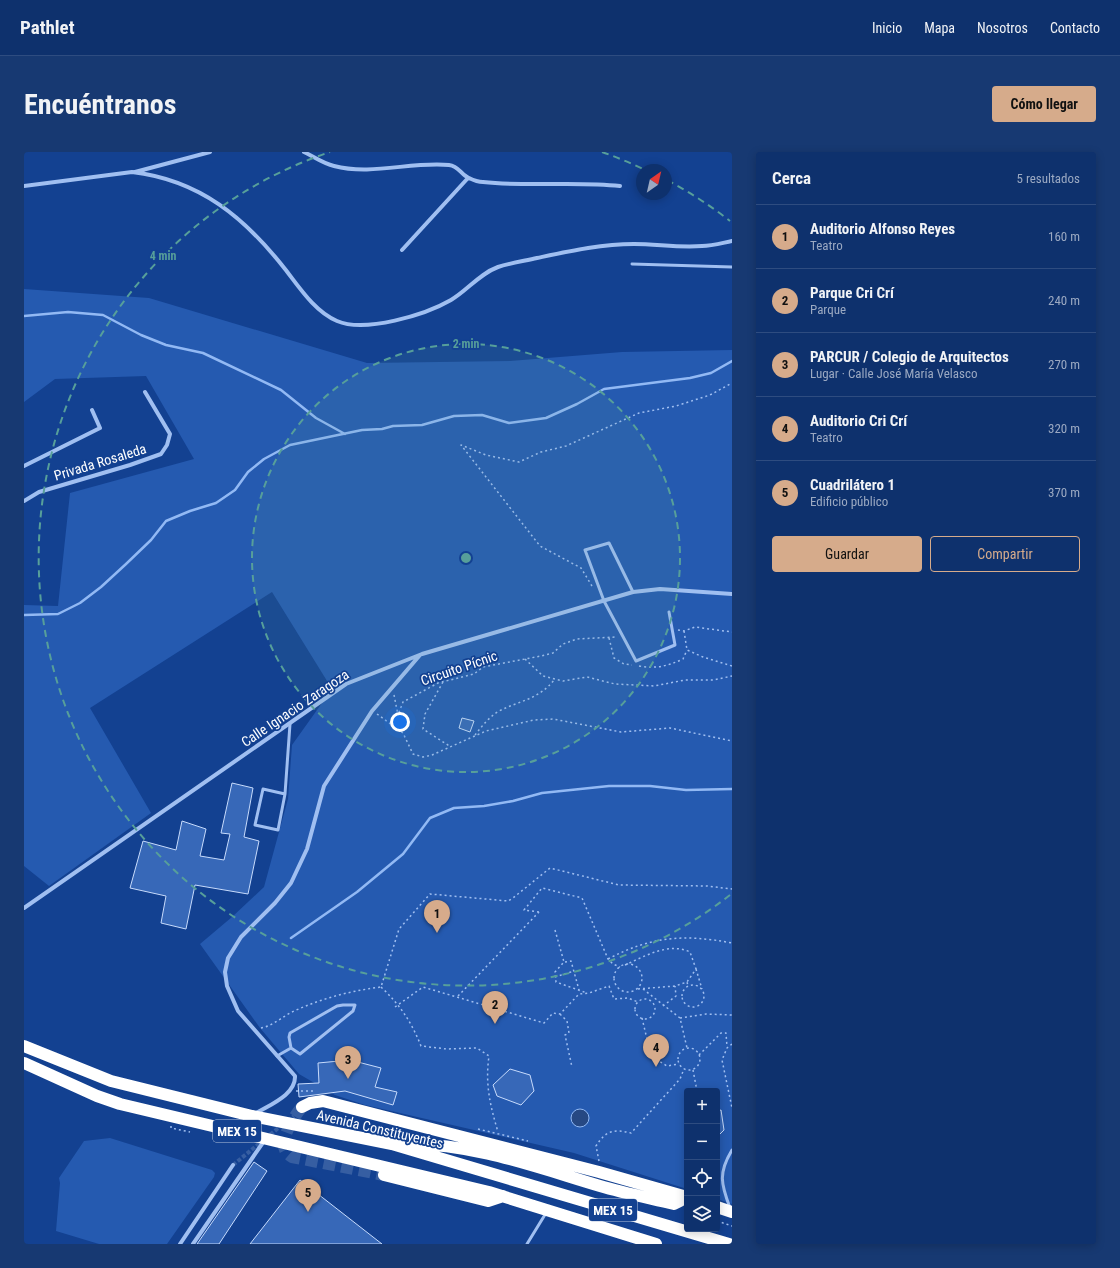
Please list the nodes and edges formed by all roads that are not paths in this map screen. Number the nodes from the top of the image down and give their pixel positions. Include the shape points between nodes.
1 (210, 152) edge
2 (304, 152) edge
3 (132, 172) junction
4 (468, 178) junction
5 (24, 186) edge
6 (620, 186) dead end
7 (732, 242) edge
8 (402, 250) dead end
9 (632, 264) dead end
10 (732, 267) edge
11 (145, 392) dead end
12 (92, 410) dead end
13 (24, 466) edge
14 (24, 500) edge
15 (633, 592) junction
16 (732, 594) edge
17 (602, 601) junction
18 (669, 612) dead end
19 (422, 654) junction
20 (290, 724) junction
21 (285, 794) junction
22 (24, 908) edge
23 (24, 1046) edge
24 (291, 1048) junction
25 (276, 1056) junction
26 (24, 1063) edge
27 (302, 1106) tunnel mouth
28 (252, 1116) junction
29 (266, 1138) junction
30 (392, 1144) junction
31 (732, 1150) edge
32 (233, 1165) tunnel mouth
33 (384, 1175) tunnel mouth
34 (503, 1196) junction
35 (684, 1196) edge
36 (684, 1198) edge
37 (720, 1207) edge
38 (548, 1209) junction
39 (731, 1209) edge
40 (180, 1244) edge
41 (193, 1244) edge
42 (527, 1244) edge
43 (656, 1244) edge
44 (729, 1244) edge

1 - 3 street
2 - 4 street via 334,166 366,169 452,165
3 - 5 street
3 - 7 street via 175,182 192,188 212,200 257,235 309,299 327,316 338,322 357,326 404,318 428,310 451,299 483,273 499,266 592,247 634,244 703,246
4 - 6 street via 482,182
4 - 8 street
9 - 10 lane
11 - 14 street, Privada Rosaleda via 170,434 161,454 39,492
12 - 13 street via 100,428
15 - 16 street, Calle Ignacio Zaragoza via 660,589
15 - 17 street, Calle Ignacio Zaragoza
15 - 17 lane via 609,543 585,550
17 - 18 lane via 636,661 675,645
17 - 19 street, Calle Ignacio Zaragoza
19 - 20 street, Calle Ignacio Zaragoza via 346,684
19 - 25 street via 372,711 324,786 307,849 296,873 275,903 241,937 228,958 226,986 238,1012
20 - 21 lane
20 - 22 street, Calle Ignacio Zaragoza
21 - 21 lane via 278,830 255,825 263,789
23 - 28 highway, Avenida Constituyentes / MEX 15 via 111,1081
24 - 24 lane via 300,1054 352,1011 355,1005 336,1006 295,1029 289,1036
24 - 25 lane
25 - 28 street via 292,1072 295,1082 291,1091
26 - 29 highway, MEX 15 via 120,1104
27 - 35 highway via 323,1101
28 - 30 highway, Avenida Constituyentes / MEX 15
29 - 34 highway, MEX 15
29 - 41 street
30 - 36 highway via 431,1144 463,1148 489,1153 602,1187 674,1204
30 - 44 highway, Avenida Constituyentes / MEX 15
31 - 39 lane via 722,1174 722,1187
32 - 40 street
33 - 34 highway via 488,1201
34 - 38 highway, MEX 15
37 - 39 highway
38 - 42 lane
38 - 43 highway, MEX 15

